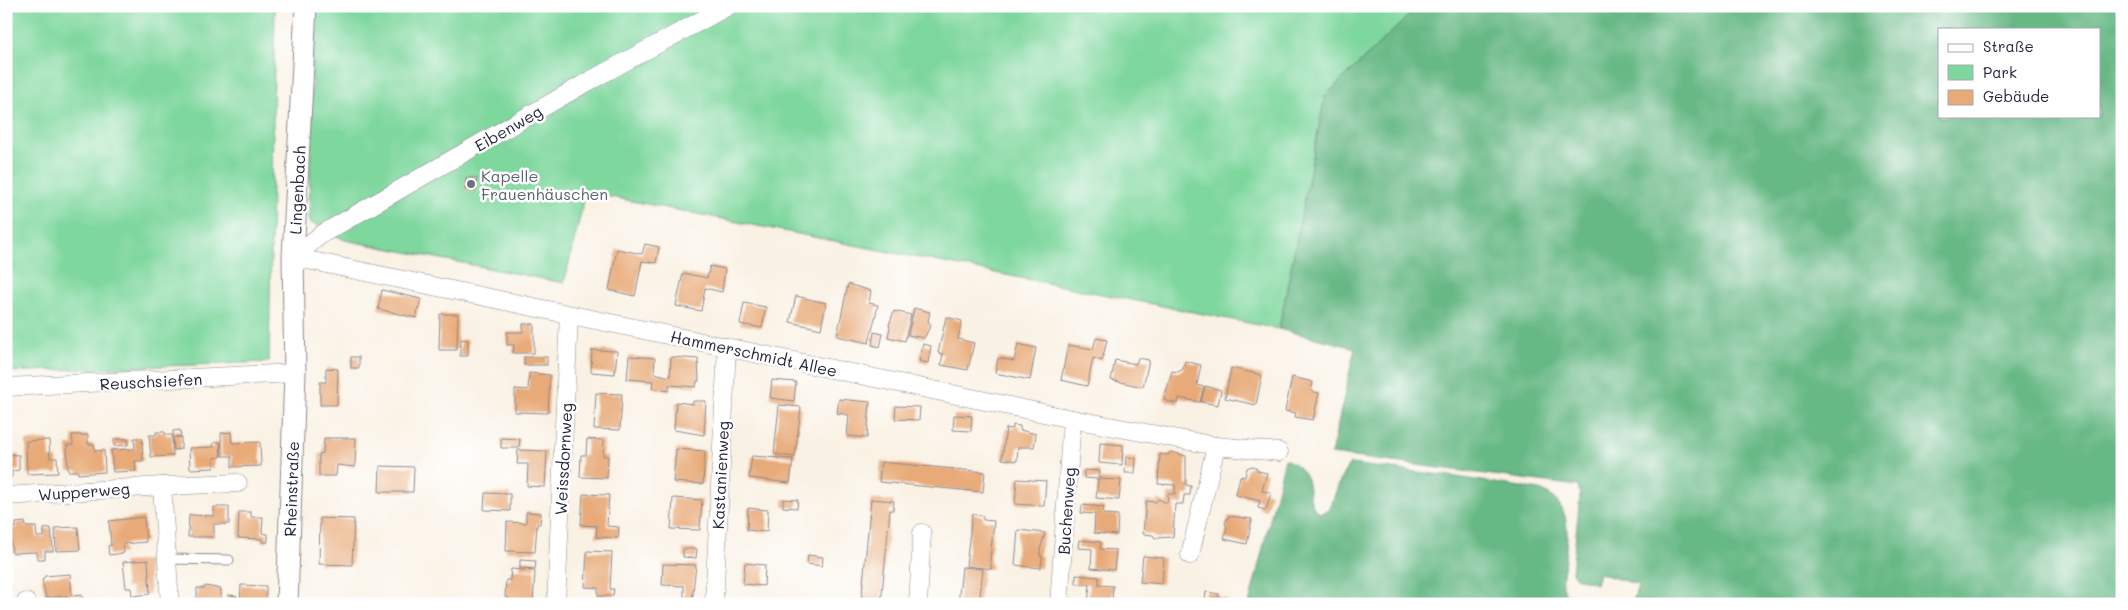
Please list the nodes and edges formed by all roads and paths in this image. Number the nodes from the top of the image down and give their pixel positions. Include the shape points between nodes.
1 (306, 6) edge
2 (728, 6) edge
3 (293, 257) junction
4 (569, 315) junction
5 (727, 347) junction
6 (295, 373) junction
7 (6, 386) edge
8 (1072, 419) junction
9 (1216, 446) junction
10 (1278, 452) dead end
11 (238, 483) dead end
12 (162, 486) junction
13 (6, 496) edge
14 (922, 533) dead end
15 (1190, 555) dead end
16 (166, 559) junction
17 (229, 560) dead end
18 (170, 604) edge
19 (288, 604) edge
20 (556, 604) edge
21 (714, 604) edge
22 (918, 604) edge
23 (1059, 604) edge

1 - 3 street, Lingenbach
2 - 3 street, Eibenweg via 582,85 322,234
3 - 4 street, Hammerschmidt Allee
3 - 6 street, Lingenbach
4 - 5 street, Hammerschmidt Allee
4 - 20 street, Weissdornweg
5 - 8 street, Hammerschmidt Allee
5 - 21 street, Kastanienweg
6 - 7 street, Reuschsiefen
6 - 19 street, Rheinstraße
8 - 9 street, Hammerschmidt Allee
8 - 23 street, Buchenweg
9 - 10 street, Hammerschmidt Allee
9 - 15 street
11 - 12 street, Wupperweg
12 - 13 street, Wupperweg
12 - 16 street
14 - 22 street
16 - 17 lane
16 - 18 street

